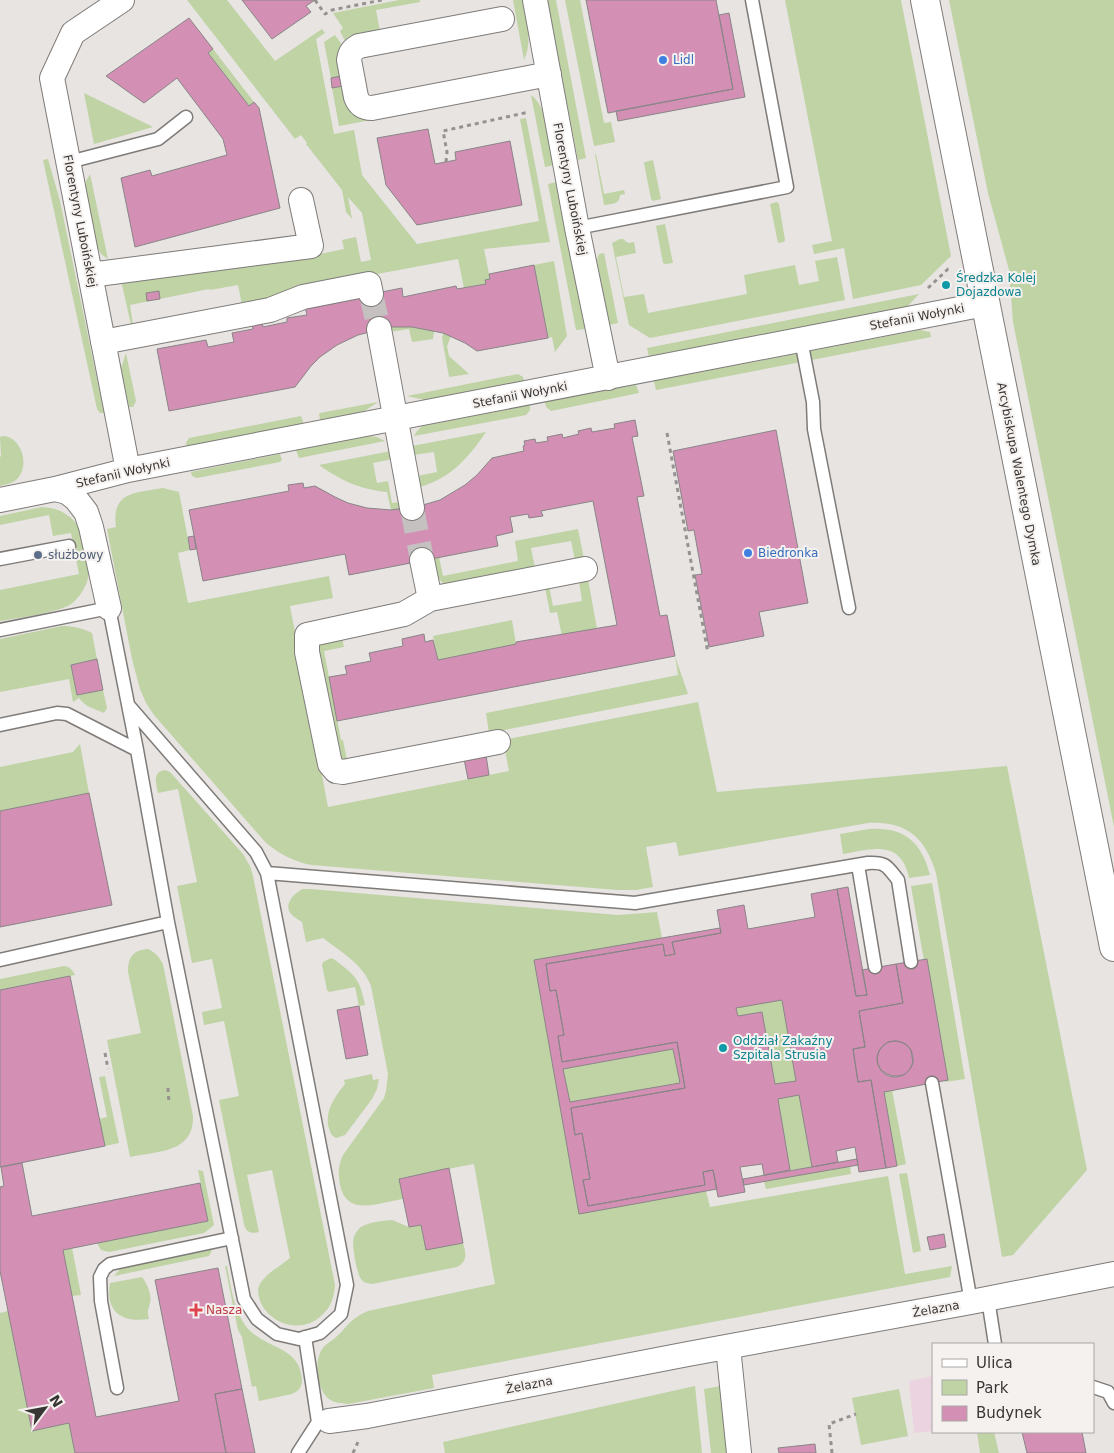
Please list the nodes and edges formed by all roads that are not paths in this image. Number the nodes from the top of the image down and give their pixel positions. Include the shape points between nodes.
1 (122, 0) edge
2 (535, 0) edge
3 (752, 0) edge
4 (925, 0) edge
5 (502, 19) dead end
6 (548, 74) junction
7 (186, 117) dead end
8 (69, 162) junction
9 (301, 200) dead end
10 (577, 228) junction
11 (90, 275) junction
12 (371, 294) dead end
13 (985, 304) junction
14 (379, 329) tunnel mouth
15 (801, 340) junction
16 (103, 342) junction
17 (608, 378) junction
18 (396, 419) junction
19 (128, 470) junction
20 (55, 489) junction
21 (0, 500) edge
22 (412, 508) tunnel mouth
23 (69, 546) dead end
24 (0, 559) edge
25 (422, 560) tunnel mouth
26 (585, 569) dead end
27 (430, 599) junction
28 (109, 608) junction
29 (849, 608) dead end
30 (0, 630) edge
31 (129, 706) junction
32 (0, 725) edge
33 (498, 742) dead end
34 (137, 750) junction
35 (858, 865) junction
36 (267, 873) junction
37 (168, 922) junction
38 (1114, 947) edge
39 (0, 960) edge
40 (911, 962) dead end
41 (875, 967) dead end
42 (932, 1083) dead end
43 (232, 1238) junction
44 (1114, 1274) edge
45 (979, 1301) junction
46 (305, 1337) junction
47 (995, 1343) edge
48 (728, 1347) junction
49 (1094, 1386) edge
50 (117, 1388) dead end
51 (1114, 1403) edge
52 (324, 1422) junction
53 (298, 1453) edge
54 (739, 1453) edge

1 - 8 street, Florentyny Luboińskiej via 73,33 52,78
2 - 6 street, Florentyny Luboińskiej
3 - 10 lane via 787,187
4 - 13 street, Arcybiskupa Walentego Dymka
5 - 6 street via 355,48 348,60 358,102 372,108
6 - 10 street, Florentyny Luboińskiej
7 - 8 lane via 158,139
8 - 11 street, Florentyny Luboińskiej
9 - 11 street via 311,246
10 - 17 street, Florentyny Luboińskiej
11 - 16 street, Florentyny Luboińskiej
12 - 16 street via 369,284 302,297 270,310
13 - 15 street, Stefanii Wołynki
13 - 38 street, Arcybiskupa Walentego Dymka
14 - 18 street
15 - 17 street, Stefanii Wołynki
15 - 29 lane via 813,402 814,430
16 - 19 street, Florentyny Luboińskiej
17 - 18 street, Stefanii Wołynki
18 - 19 street, Stefanii Wołynki
18 - 22 street
19 - 20 street, Stefanii Wołynki
20 - 21 street, Stefanii Wołynki
20 - 28 street via 67,492 86,512
23 - 24 lane
25 - 27 street
26 - 27 street
27 - 33 street via 404,614 307,635 330,764 336,771 343,772
28 - 30 lane
28 - 31 lane
31 - 34 lane
31 - 36 lane via 256,852
32 - 34 lane via 67,714
34 - 37 lane
35 - 36 lane via 635,904
35 - 40 lane via 880,863 890,869 898,880
35 - 41 lane
36 - 46 lane via 347,1285 341,1314 320,1333
37 - 39 lane
37 - 43 lane
42 - 45 lane
43 - 46 lane via 244,1299 257,1319 277,1334 299,1339
43 - 50 lane via 110,1264 104,1269 100,1277 101,1301
44 - 45 street, Żelazna
45 - 47 lane
45 - 48 street, Żelazna
46 - 52 lane
48 - 52 street, Żelazna
48 - 54 street
49 - 51 lane via 1108,1392
52 - 53 lane

